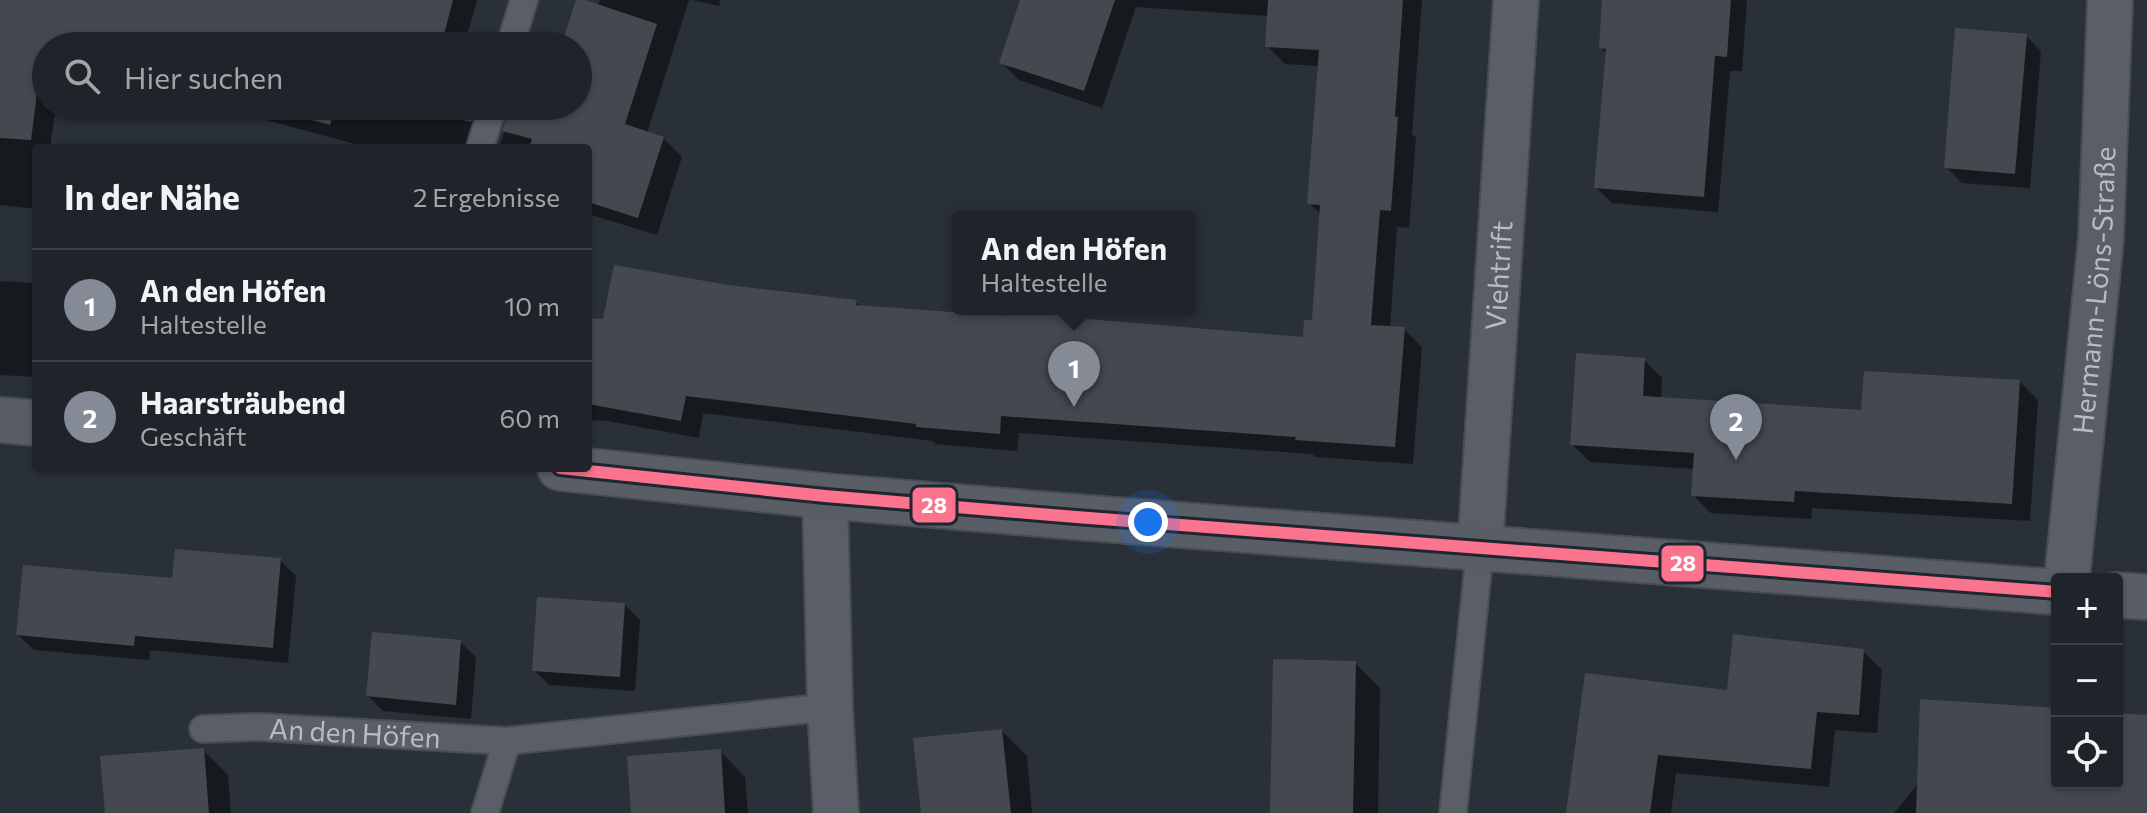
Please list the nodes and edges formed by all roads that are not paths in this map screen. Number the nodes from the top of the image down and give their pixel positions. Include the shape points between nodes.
1 (524, 0) edge
2 (1516, 0) edge
3 (2110, 0) edge
4 (514, 32) edge
5 (489, 120) edge
6 (481, 144) edge
7 (0, 420) edge
8 (32, 423) edge
9 (592, 471) edge
10 (825, 496) junction
11 (1480, 549) junction
12 (2068, 573) edge
13 (2051, 592) edge
14 (2123, 595) edge
15 (2147, 597) edge
16 (830, 707) junction
17 (203, 729) dead end
18 (507, 741) junction
19 (485, 813) edge
20 (836, 813) edge
21 (1453, 813) edge

1 - 4 lane
2 - 11 street, Viehtrift
3 - 12 street, Hermann-Löns-Straße via 2101,238
5 - 6 lane
7 - 8 street
9 - 10 street
10 - 11 street
10 - 16 street
11 - 13 street
11 - 21 lane
14 - 15 street
16 - 18 lane, An den Höfen
16 - 20 street
17 - 18 lane, An den Höfen via 259,727
18 - 19 lane

